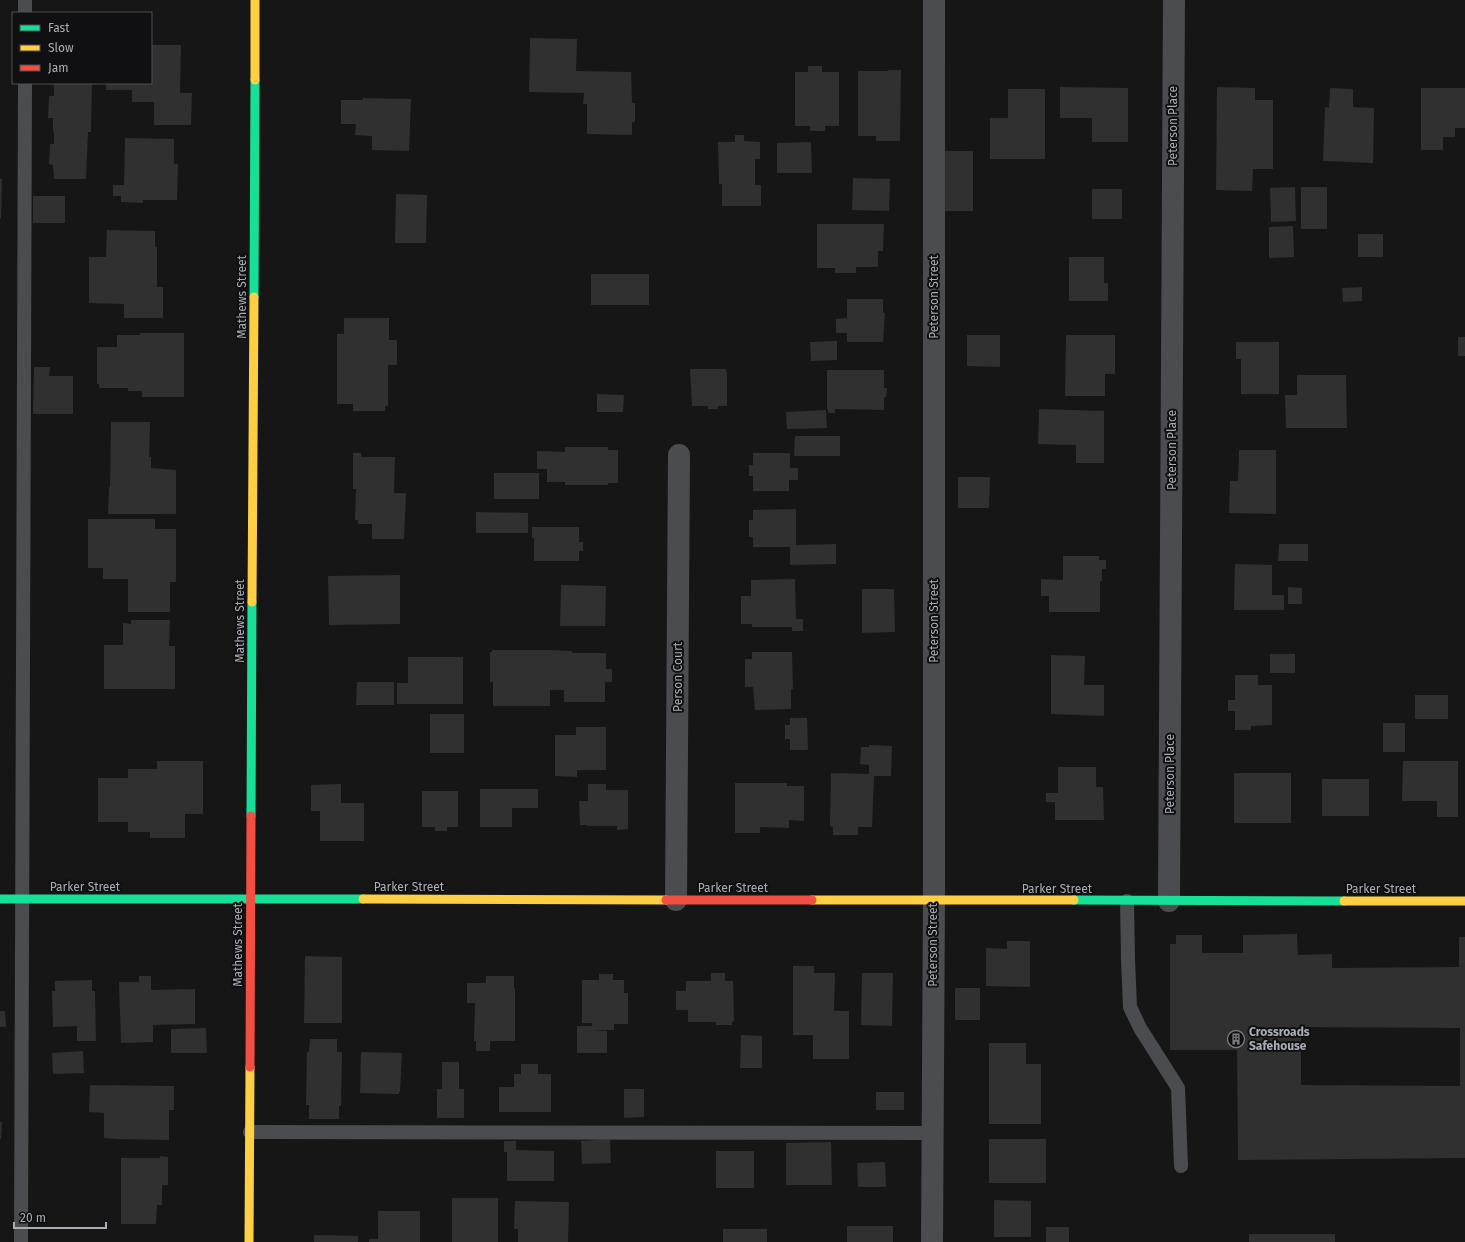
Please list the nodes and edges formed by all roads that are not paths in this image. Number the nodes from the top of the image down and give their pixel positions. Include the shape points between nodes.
1 (25, 0) edge
2 (255, 0) edge
3 (934, 0) edge
4 (1174, 0) edge
5 (25, 12) edge
6 (25, 84) edge
7 (679, 455) dead end
8 (0, 899) edge
9 (22, 899) junction
10 (251, 899) junction
11 (676, 900) junction
12 (934, 900) junction
13 (1127, 901) junction
14 (1169, 901) junction
15 (1465, 901) edge
16 (250, 1132) junction
17 (932, 1133) junction
18 (1181, 1166) dead end
19 (21, 1242) edge
20 (249, 1242) edge
21 (932, 1242) edge

1 - 5 lane
2 - 10 street, Mathews Street
3 - 12 street, Peterson Street
4 - 14 street, Peterson Place
6 - 9 lane
7 - 11 street, Person Court
8 - 9 street, Parker Street
9 - 10 street, Parker Street
9 - 19 lane
10 - 11 street, Parker Street
10 - 16 street, Mathews Street
11 - 12 street, Parker Street
12 - 13 street, Parker Street
12 - 17 street, Peterson Street
13 - 14 street, Parker Street
13 - 18 lane via 1130,1007 1140,1028 1178,1088
14 - 15 street, Parker Street
16 - 17 lane
16 - 20 street, Mathews Street
17 - 21 street, Peterson Street

